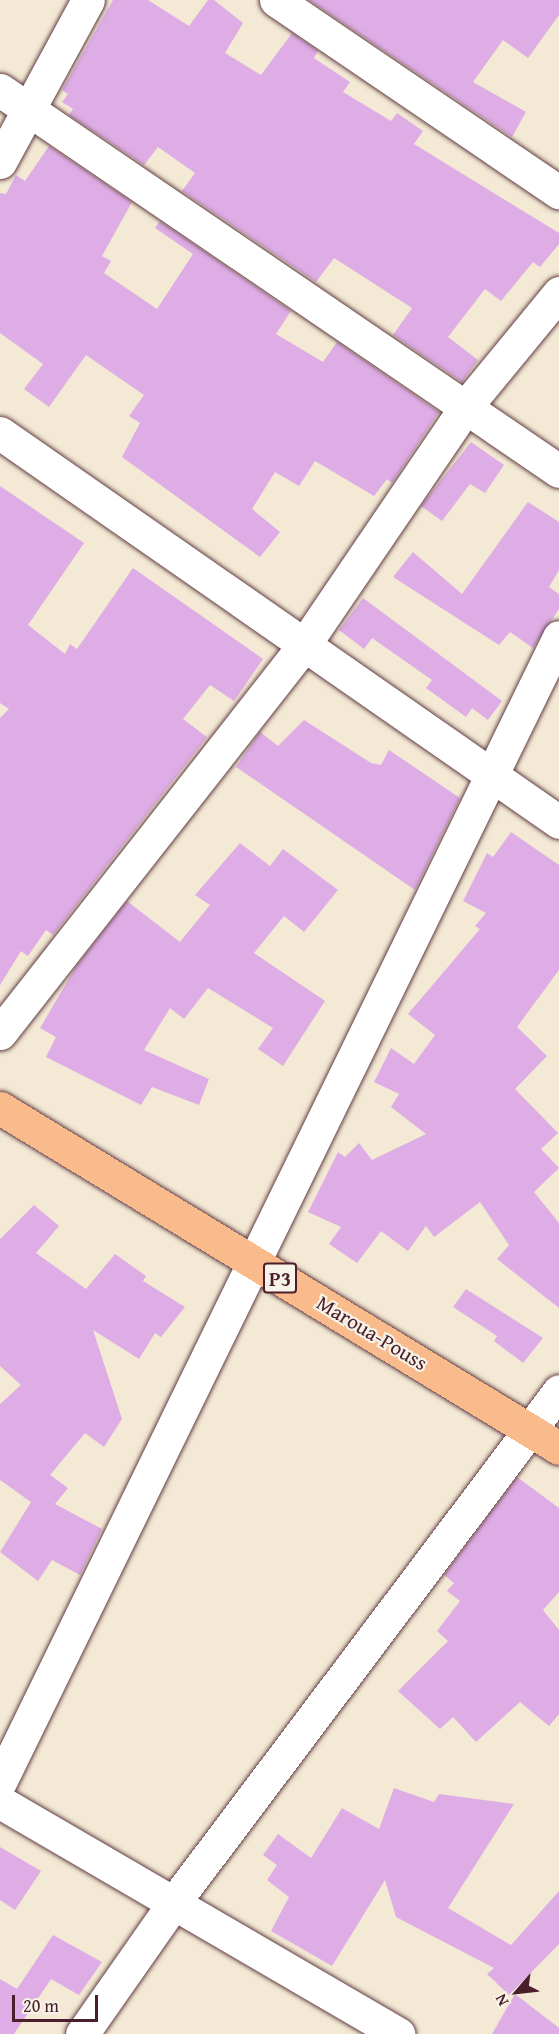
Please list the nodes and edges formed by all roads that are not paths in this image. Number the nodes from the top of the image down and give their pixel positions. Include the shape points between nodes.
1 (88, 0) edge
2 (276, 0) edge
3 (0, 90) edge
4 (30, 111) junction
5 (0, 162) edge
6 (559, 192) edge
7 (559, 292) edge
8 (466, 405) junction
9 (0, 433) edge
10 (559, 471) edge
11 (559, 637) edge
12 (304, 645) junction
13 (491, 775) junction
14 (559, 822) edge
15 (0, 1033) edge
16 (0, 1108) edge
17 (257, 1264) junction
18 (559, 1391) edge
19 (532, 1429) junction
20 (559, 1448) edge
21 (0, 1782) edge
22 (0, 1802) edge
23 (175, 1901) junction
24 (82, 2034) edge
25 (398, 2034) edge

1 - 4 street
2 - 6 street
3 - 4 street
4 - 5 street
4 - 8 street
7 - 8 street
8 - 10 street
8 - 12 street
9 - 12 street
11 - 13 street
12 - 13 street
12 - 15 street
13 - 14 street
13 - 17 street
16 - 17 main road, Maroua-Pouss / P3
17 - 19 main road, Maroua-Pouss / P3
17 - 21 street
18 - 19 street
19 - 20 main road, Maroua-Pouss / P3
19 - 23 street
22 - 23 street
23 - 24 street
23 - 25 street

